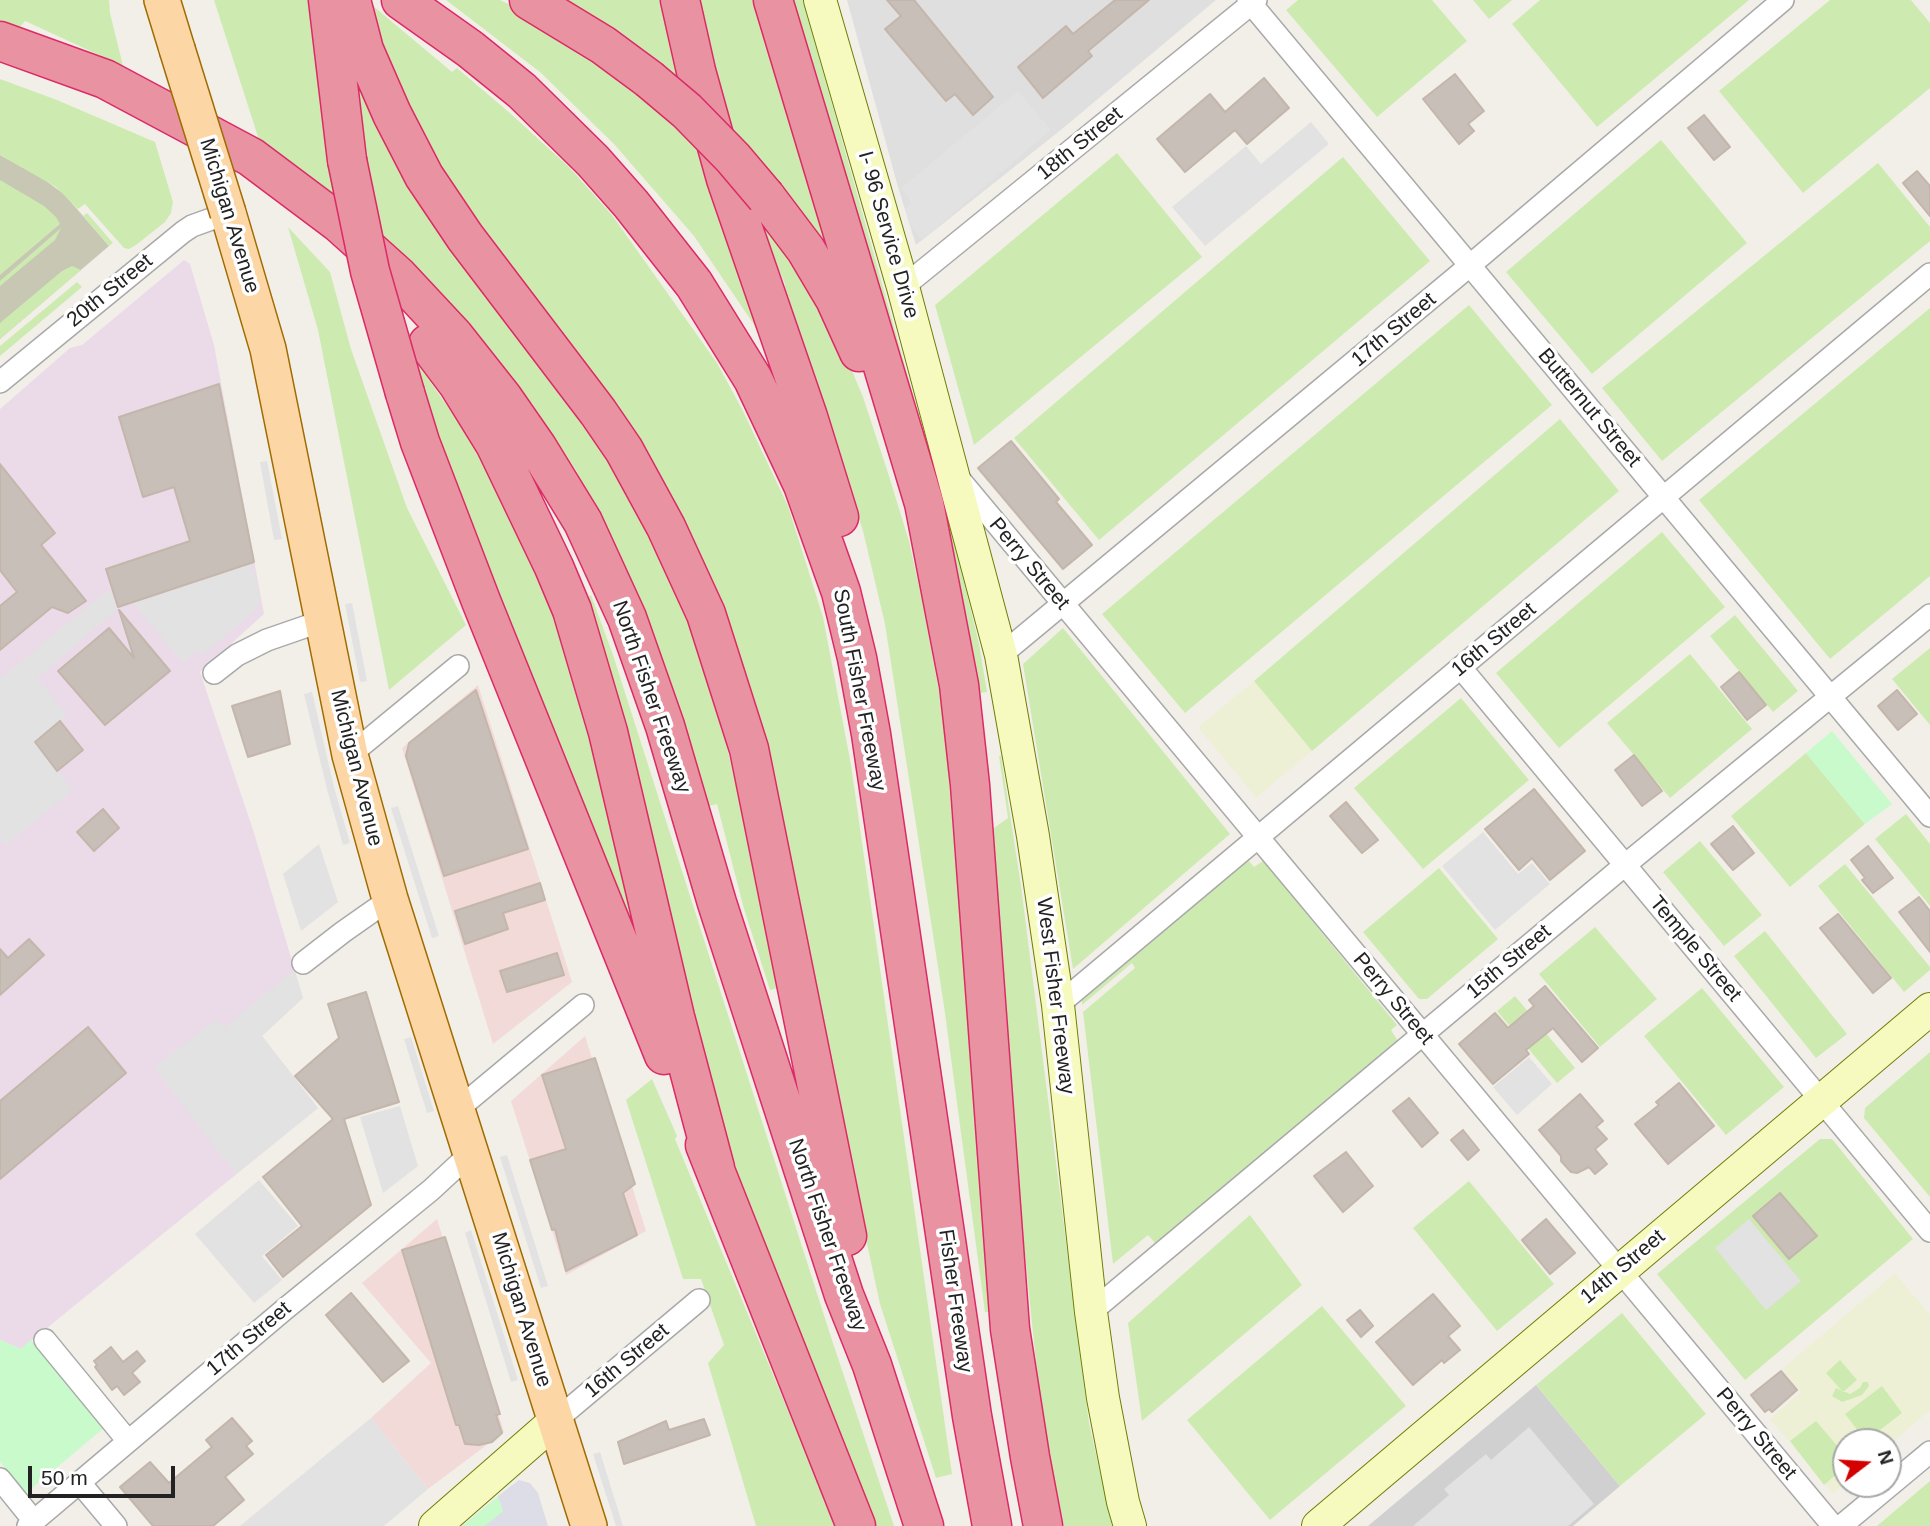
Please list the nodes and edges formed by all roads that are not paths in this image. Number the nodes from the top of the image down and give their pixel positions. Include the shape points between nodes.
1 (162, 0) edge
2 (401, 0) edge
3 (529, 0) edge
4 (680, 0) edge
5 (773, 0) edge
6 (820, 0) edge
7 (1783, 0) edge
8 (1251, 1) edge
9 (336, 10) edge
10 (0, 40) edge
11 (124, 88) junction
12 (228, 212) junction
13 (1469, 266) junction
14 (1930, 274) edge
15 (903, 287) junction
16 (0, 382) edge
17 (953, 471) junction
18 (1664, 498) junction
19 (936, 568) junction
20 (1063, 604) junction
21 (1930, 615) edge
22 (322, 621) junction
23 (1001, 656) junction
24 (458, 666) dead end
25 (1461, 668) junction
26 (214, 673) dead end
27 (1832, 698) junction
28 (349, 755) junction
29 (1930, 816) edge
30 (1259, 838) junction
31 (1625, 865) junction
32 (390, 899) junction
33 (303, 963) dead end
34 (583, 1005) dead end
35 (1058, 1005) junction
36 (1930, 1009) edge
37 (1423, 1035) junction
38 (923, 1075) junction
39 (1821, 1101) junction
40 (458, 1109) junction
41 (471, 1153) junction
42 (715, 1168) junction
43 (1930, 1231) edge
44 (1619, 1270) junction
45 (699, 1300) dead end
46 (1091, 1312) junction
47 (45, 1340) dead end
48 (872, 1365) junction
49 (555, 1421) junction
50 (128, 1441) junction
51 (1930, 1452) edge
52 (0, 1479) edge
53 (80, 1483) junction
54 (1127, 1514) edge
55 (31, 1523) edge
56 (116, 1526) edge
57 (435, 1526) edge
58 (589, 1526) edge
59 (856, 1526) edge
60 (924, 1526) edge
61 (992, 1526) edge
62 (1043, 1526) edge
63 (1143, 1526) edge
64 (1318, 1526) edge
65 (1833, 1526) edge
66 (1842, 1526) edge

1 - 12 main road, Michigan Avenue, bridge
2 - 38 highway, South Fisher Freeway via 522,91 576,143 701,294 753,379 821,532 841,592 871,734
3 - 19 highway, bridge via 649,79 705,130 766,197 806,250 841,310 867,369
4 - 38 highway via 726,179 835,501 866,624 919,965
5 - 19 highway via 924,503
6 - 15 street, I- 96 Service Drive
7 - 13 street, 17th Street
8 - 13 street, Butternut Street
8 - 15 street, 18th Street
9 - 42 highway, bridge via 347,160 370,271 420,442 671,1071
9 - 48 highway via 364,50 424,176 624,450 706,614 749,750
10 - 11 highway
11 - 42 highway via 158,123 299,211 365,269 417,328 495,444 554,567 587,655
11 - 48 highway, North Fisher Freeway via 251,157 339,223 398,276 503,398 583,522 627,618 660,713 729,943 844,1295
12 - 16 street, 20th Street via 183,232
12 - 22 main road, Michigan Avenue via 268,349
13 - 18 street, Butternut Street
13 - 20 street, 17th Street
14 - 18 street, 16th Street
15 - 17 street, I- 96 Service Drive
17 - 20 street, Perry Street
17 - 23 street, West Fisher Freeway
18 - 25 street, 16th Street
18 - 27 street, Butternut Street
19 - 62 highway via 959,685 970,785 1010,1329
20 - 23 street, 17th Street
20 - 30 street, Perry Street
21 - 27 street, 15th Street
22 - 26 street via 267,640
22 - 28 main road, Michigan Avenue
23 - 35 street, West Fisher Freeway
24 - 28 street
25 - 30 street, 16th Street
25 - 31 street, Temple Street
27 - 29 street, Butternut Street
27 - 31 street, 15th Street
28 - 32 main road, Michigan Avenue
30 - 35 street, 16th Street
30 - 37 street, Perry Street
31 - 37 street, 15th Street
31 - 39 street, Temple Street
32 - 33 street
32 - 40 main road, Michigan Avenue
34 - 40 street
35 - 46 street, West Fisher Freeway
36 - 39 street, 14th Street
37 - 44 street, Perry Street
37 - 46 street, 15th Street
38 - 61 highway, Fisher Freeway
39 - 43 street, Temple Street
39 - 44 street, 14th Street
40 - 41 main road, Michigan Avenue
41 - 49 main road, Michigan Avenue
41 - 50 street, 17th Street
42 - 59 highway
44 - 64 street, 14th Street
44 - 65 street, Perry Street
45 - 49 street, 16th Street
46 - 54 street, West Fisher Freeway
47 - 50 street
48 - 60 highway
49 - 57 street
49 - 58 main road, Michigan Avenue
50 - 53 street, 17th Street
51 - 66 street
52 - 55 street
53 - 55 street, 17th Street
53 - 56 street
54 - 63 street

